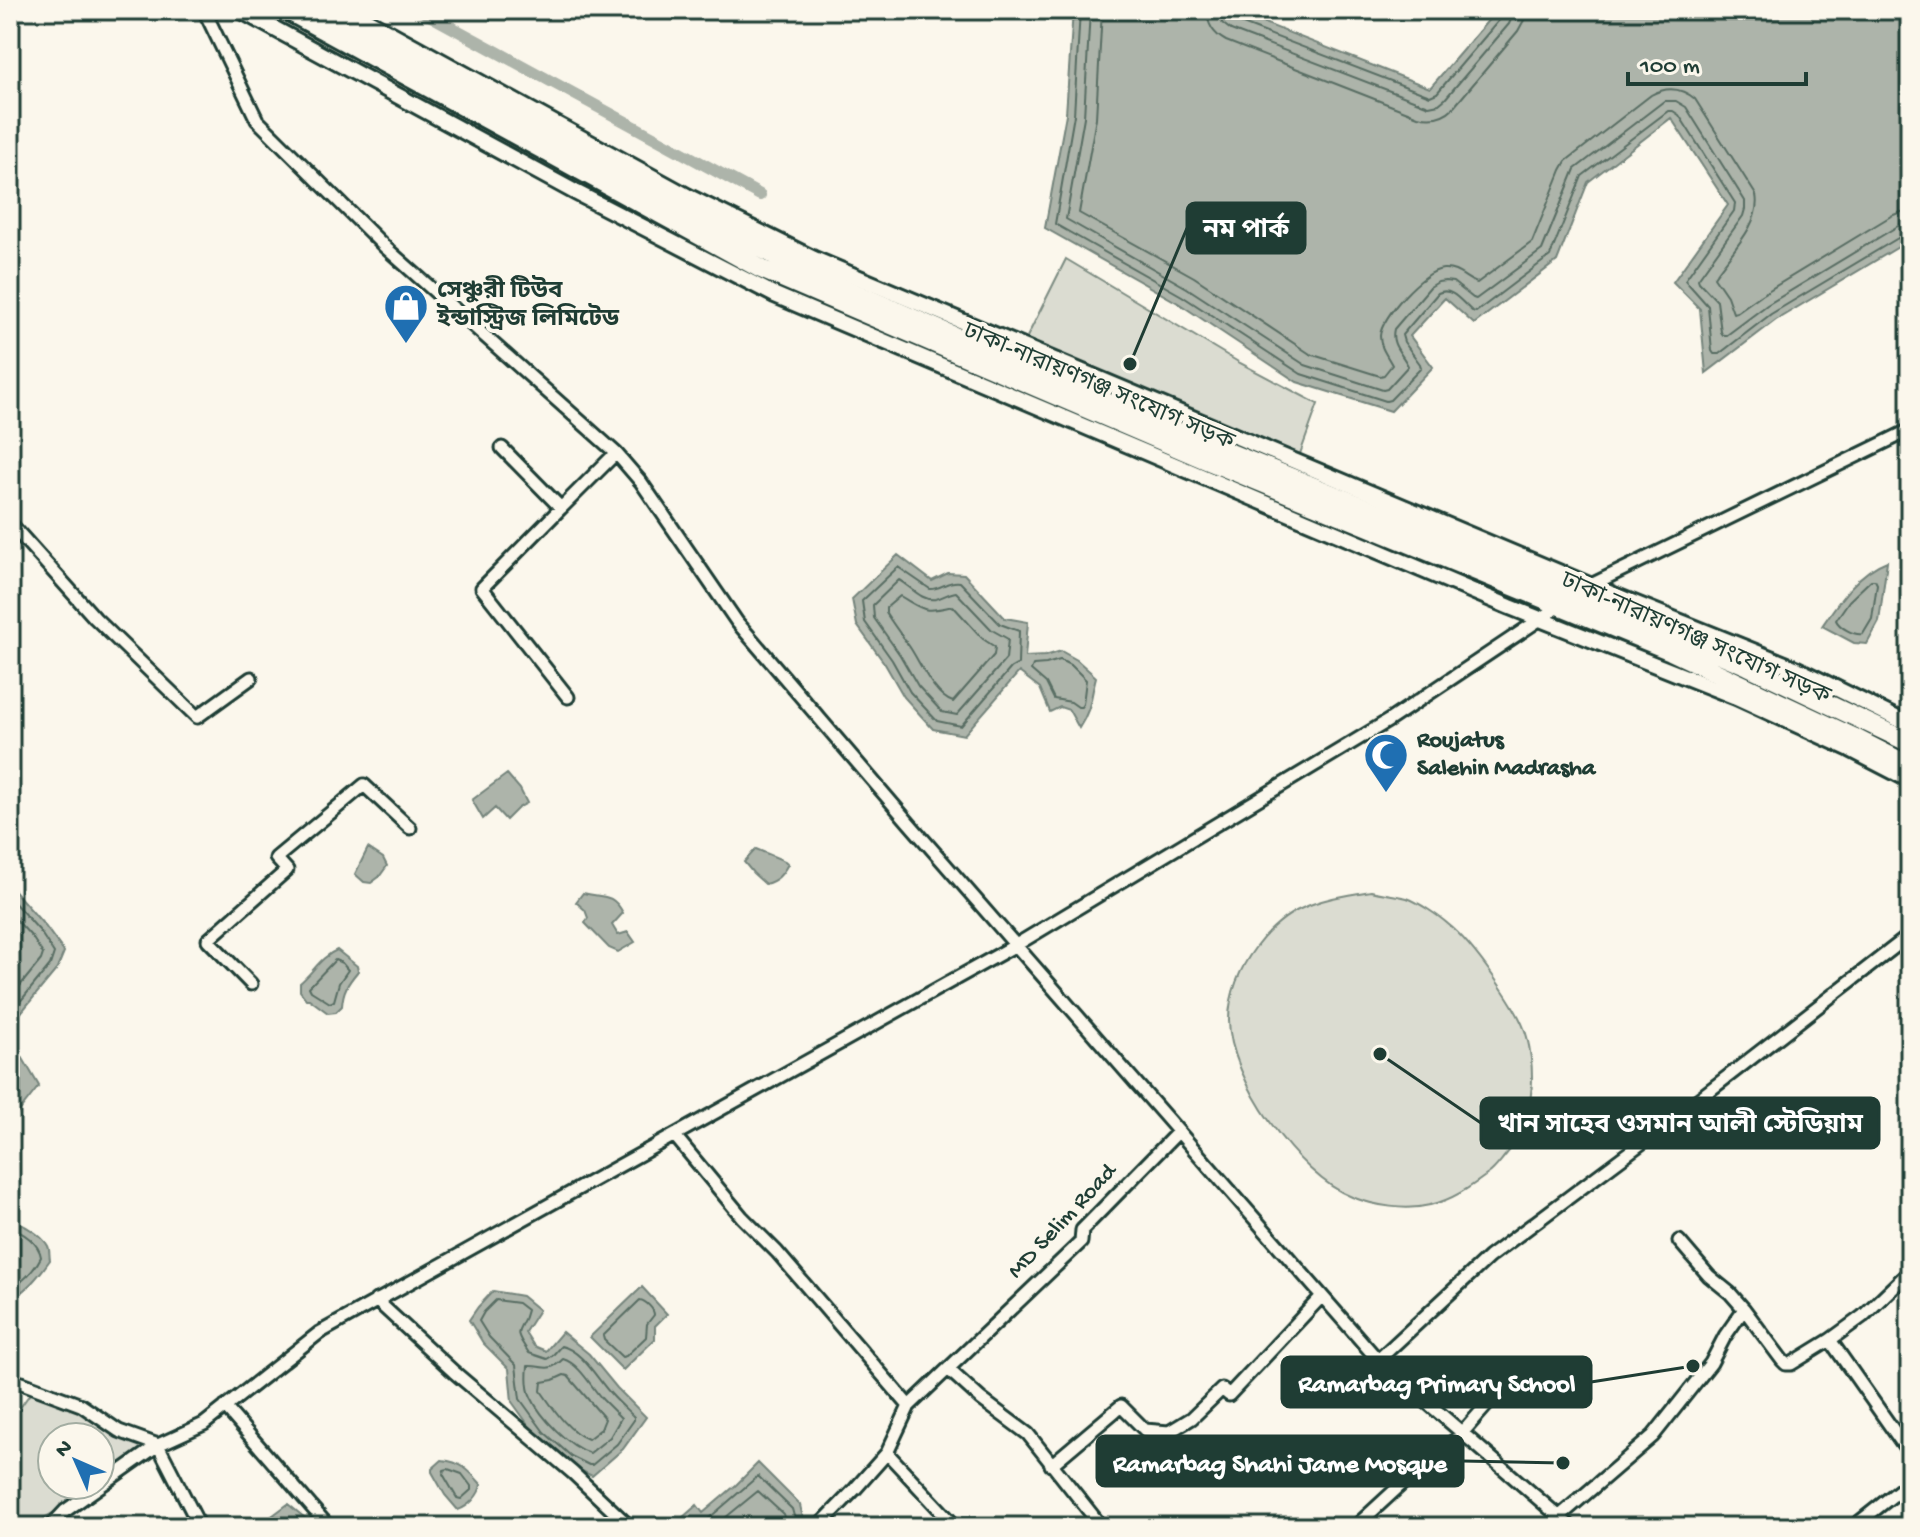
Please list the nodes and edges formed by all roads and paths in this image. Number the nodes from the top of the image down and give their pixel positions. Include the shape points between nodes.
1 (204, 10) edge
2 (240, 10) edge
3 (287, 10) edge
4 (323, 10) edge
5 (348, 10) edge
6 (1910, 430) edge
7 (502, 448) dead end
8 (616, 453) junction
9 (561, 508) junction
10 (10, 523) edge
11 (1585, 590) junction
12 (1560, 606) junction
13 (1542, 620) junction
14 (251, 678) dead end
15 (568, 697) dead end
16 (1910, 725) edge
17 (1910, 743) edge
18 (1910, 766) edge
19 (1910, 780) edge
20 (410, 828) dead end
21 (1910, 935) edge
22 (1016, 945) junction
23 (251, 984) dead end
24 (1178, 1132) junction
25 (675, 1136) junction
26 (1679, 1241) dead end
27 (1910, 1271) edge
28 (1322, 1296) junction
29 (376, 1300) junction
30 (1744, 1309) junction
31 (1830, 1340) junction
32 (1378, 1360) junction
33 (948, 1369) junction
34 (10, 1382) edge
35 (1509, 1384) dead end
36 (909, 1406) junction
37 (225, 1407) junction
38 (1463, 1432) junction
39 (158, 1445) junction
40 (887, 1453) junction
41 (1910, 1454) edge
42 (1051, 1465) junction
43 (1910, 1482) edge
44 (1560, 1516) junction
45 (1094, 1524) edge
46 (50, 1527) edge
47 (200, 1527) edge
48 (329, 1527) edge
49 (630, 1527) edge
50 (818, 1527) edge
51 (956, 1527) edge
52 (1355, 1527) edge
53 (1571, 1527) edge
54 (1853, 1527) edge

1 - 8 street via 257,120 386,248
2 - 13 street via 775,295
3 - 12 main road, ঢাকা-নারায়ণগঞ্জ সংযোগ সড়ক via 761,269
4 - 11 main road, ঢাকা-নারায়ণগঞ্জ সংযোগ সড়ক via 799,268 1132,413
5 - 11 street via 687,196 814,259
6 - 11 street
7 - 9 street
8 - 9 street
8 - 22 street via 737,622
9 - 15 street via 482,588
10 - 14 street via 95,618 197,717
11 - 16 street via 1795,668
11 - 17 main road, ঢাকা-নারায়ণগঞ্জ সংযোগ সড়ক
12 - 13 street
12 - 18 main road, ঢাকা-নারায়ণগঞ্জ সংযোগ সড়ক via 1671,651
13 - 19 street via 1736,697
13 - 22 street via 1388,721
20 - 23 street via 364,785 276,858 287,870 208,940
21 - 32 street via 1489,1257
22 - 24 street
22 - 25 street
24 - 28 street
24 - 33 street, MD Selim Road via 1082,1230 1081,1242
25 - 29 street
25 - 36 street
26 - 30 street
27 - 31 street
28 - 32 street
28 - 42 street via 1229,1395 1222,1389 1169,1432 1145,1430 1121,1406
29 - 37 street via 319,1333
29 - 49 street
30 - 31 street via 1786,1364
30 - 44 street via 1711,1363 1653,1436
31 - 41 street
32 - 38 street
33 - 36 street, MD Selim Road
33 - 42 street via 1028,1434
34 - 39 street via 81,1405 119,1431
35 - 38 street
36 - 40 street
37 - 39 street via 204,1424
37 - 48 street
38 - 44 street
38 - 52 street
39 - 46 street
39 - 47 street
40 - 50 street
40 - 51 street
42 - 45 street
43 - 54 street
44 - 53 street

